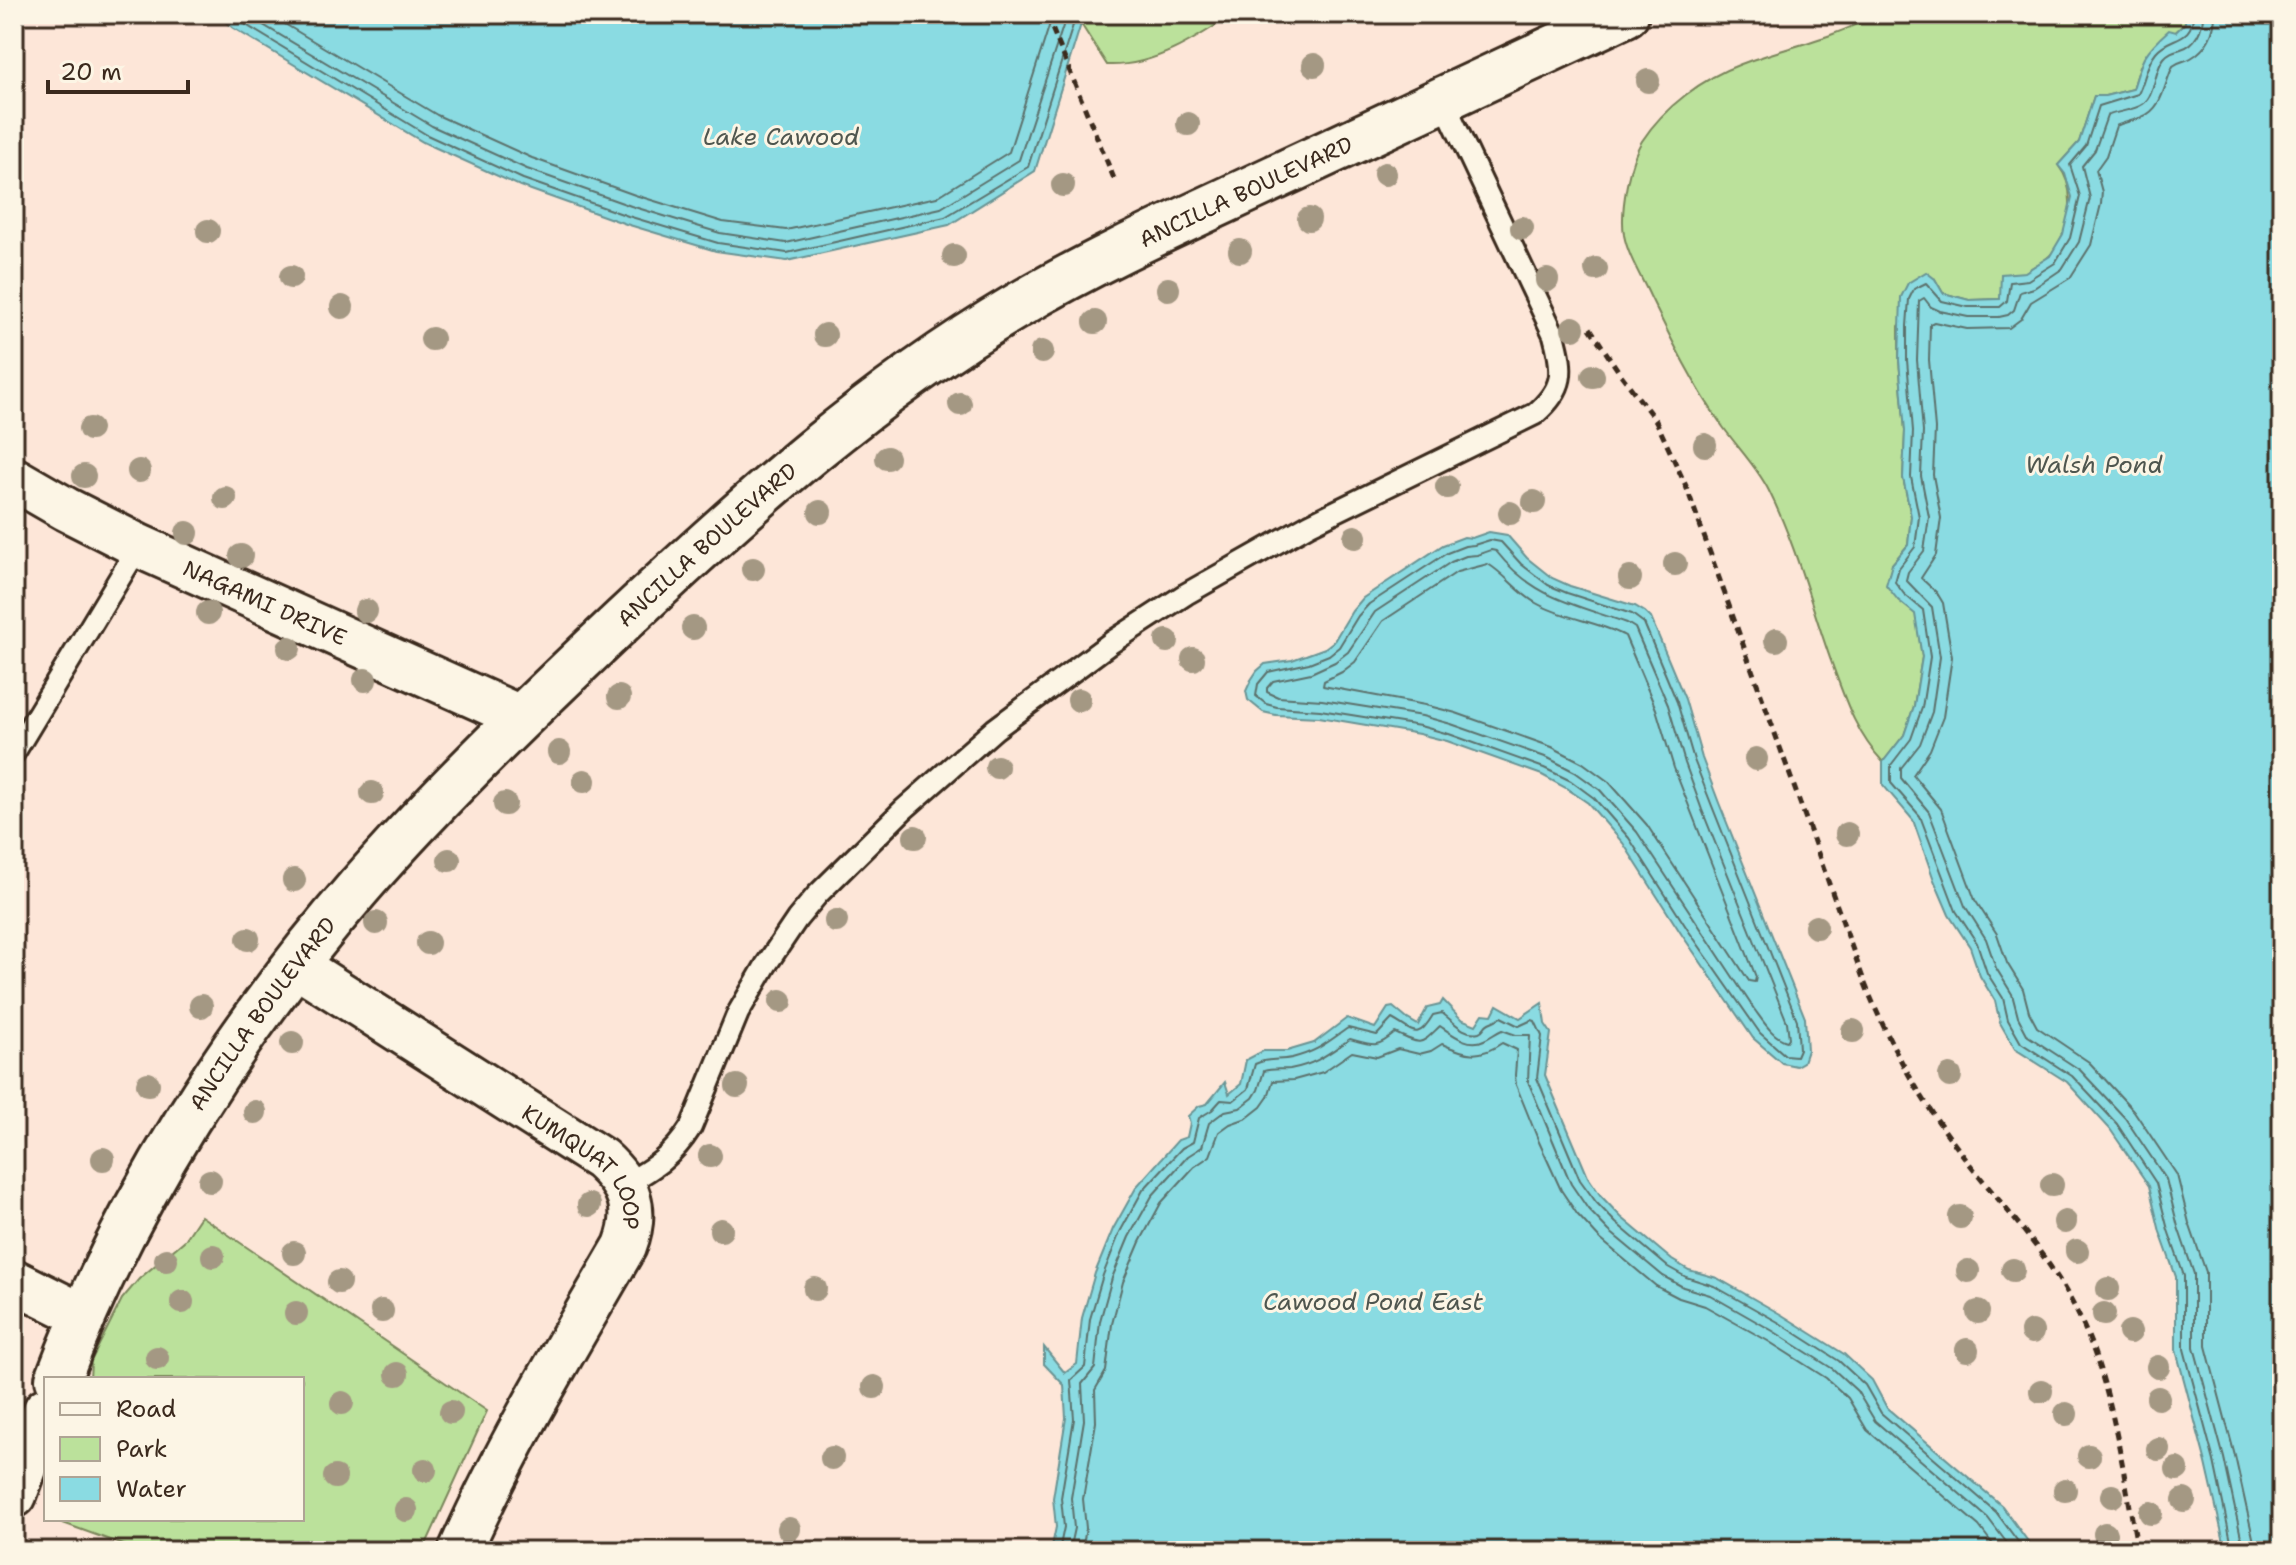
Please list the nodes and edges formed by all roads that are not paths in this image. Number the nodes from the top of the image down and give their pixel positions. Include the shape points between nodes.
1 (1626, 14) edge
2 (1443, 100) junction
3 (14, 479) edge
4 (139, 546) junction
5 (520, 717) junction
6 (14, 753) edge
7 (296, 965) junction
8 (624, 1185) junction
9 (14, 1281) edge
10 (82, 1315) junction
11 (59, 1377) edge
12 (44, 1415) edge
13 (14, 1495) edge
14 (460, 1551) edge

1 - 2 street, ANCILLA BOULEVARD
2 - 5 street, ANCILLA BOULEVARD via 1124,249 969,336 779,477
2 - 8 lane via 1554,335 1560,382 1549,401 1535,414 1310,524 1186,594 995,729 817,895 782,940 738,1013 691,1127 657,1166
3 - 4 street, NAGAMI DRIVE
4 - 5 street, NAGAMI DRIVE
4 - 6 lane
5 - 7 street, ANCILLA BOULEVARD via 399,842
7 - 8 street, KUMQUAT LOOP via 601,1159
7 - 10 street, ANCILLA BOULEVARD via 205,1092
8 - 14 street, KUMQUAT LOOP via 633,1214 625,1246 522,1426
9 - 10 street
10 - 11 street, ANCILLA BOULEVARD
12 - 13 street

